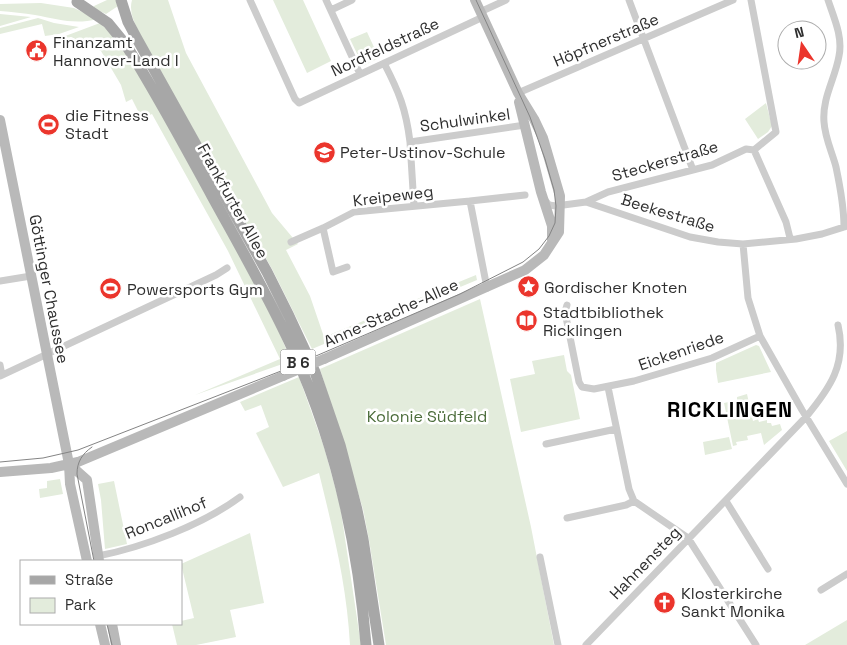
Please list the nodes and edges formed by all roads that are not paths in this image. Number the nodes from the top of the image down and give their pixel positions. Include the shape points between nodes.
1 (95, 0) edge
2 (121, 0) edge
3 (250, 0) edge
4 (326, 0) edge
5 (352, 0) edge
6 (475, 0) edge
7 (506, 0) edge
8 (629, 0) edge
9 (733, 0) edge
10 (751, 0) edge
11 (828, 0) edge
12 (73, 1) edge
13 (330, 10) junction
14 (481, 15) junction
15 (644, 39) junction
16 (384, 63) junction
17 (360, 74) junction
18 (518, 93) junction
19 (0, 120) edge
20 (525, 125) junction
21 (2, 137) edge
22 (410, 142) junction
23 (754, 150) junction
24 (692, 170) junction
25 (525, 194) dead end
26 (544, 200) junction
27 (560, 200) junction
28 (470, 201) junction
29 (586, 202) junction
30 (414, 206) junction
31 (551, 223) junction
32 (846, 227) edge
33 (324, 228) junction
34 (790, 238) junction
35 (291, 242) dead end
36 (743, 244) junction
37 (551, 247) junction
38 (347, 267) dead end
39 (227, 268) dead end
40 (31, 276) junction
41 (0, 280) edge
42 (487, 288) junction
43 (567, 305) dead end
44 (838, 325) dead end
45 (760, 336) junction
46 (845, 338) edge
47 (47, 354) junction
48 (0, 366) edge
49 (1, 375) edge
50 (608, 387) junction
51 (806, 417) junction
52 (616, 429) junction
53 (546, 444) dead end
54 (69, 464) junction
55 (0, 472) edge
56 (847, 484) edge
57 (240, 497) dead end
58 (634, 501) junction
59 (726, 501) junction
60 (567, 518) dead end
61 (688, 538) junction
62 (540, 557) dead end
63 (98, 558) edge
64 (87, 560) edge
65 (768, 569) dead end
66 (847, 574) edge
67 (821, 590) dead end
68 (100, 625) edge
69 (112, 625) edge
70 (105, 645) edge
71 (116, 645) edge
72 (366, 645) edge
73 (379, 645) edge
74 (558, 645) edge
75 (586, 645) edge
76 (756, 645) edge

1 - 12 main road, B 6
2 - 73 main road, Frankfurter Allee / B 6 via 128,22 267,272 315,372 340,445 357,510
3 - 17 street, Nordfeldstraße via 299,103
4 - 13 street
5 - 13 street
6 - 14 street
7 - 14 street, Nordfeldstraße
8 - 15 street
9 - 15 street, Höpfnerstraße
10 - 23 street, Steckerstraße via 776,132
11 - 32 street via 840,47 825,101 824,123
12 - 72 main road, Frankfurter Allee / B 6 via 108,23 126,45 244,254 293,351 314,402 346,512
13 - 17 street
14 - 16 street, Nordfeldstraße
14 - 18 street
15 - 18 street, Höpfnerstraße
15 - 24 street
16 - 17 street, Nordfeldstraße
16 - 22 street, Schulwinkel via 403,104
18 - 20 street
18 - 27 street, Anne-Stache-Allee via 543,138
19 - 21 street, Göttinger Chaussee
20 - 22 street, Schulwinkel
20 - 26 street
21 - 40 street, Göttinger Chaussee
22 - 30 street, Schulwinkel
23 - 24 street, Steckerstraße via 746,149 712,165
23 - 34 street
24 - 29 street, Steckerstraße via 608,192
25 - 28 street, Kreipeweg
26 - 27 street, Beekestraße via 549,205
26 - 31 street
27 - 29 street, Beekestraße
27 - 31 street
27 - 37 street, Anne-Stache-Allee via 559,232
28 - 30 street, Kreipeweg
28 - 42 street
29 - 36 street, Beekestraße via 690,237
30 - 33 street, Kreipeweg via 354,212
31 - 37 street
32 - 34 street, Beekestraße
33 - 35 street, Kreipeweg
33 - 38 street via 333,272
34 - 36 street, Beekestraße
36 - 45 street via 748,298
37 - 42 street, Anne-Stache-Allee via 525,270
39 - 47 street
40 - 41 street
40 - 47 street, Göttinger Chaussee
42 - 54 street, Anne-Stache-Allee, bridge
43 - 50 street, Eickenriede via 565,312 579,382 588,388
44 - 46 street, Hahnensteg
45 - 50 street, Eickenriede via 705,360
45 - 51 street
46 - 51 street, Hahnensteg via 841,369
47 - 49 street
47 - 54 street, Göttinger Chaussee
48 - 49 street
50 - 52 street
51 - 56 street
51 - 59 street, Hahnensteg
52 - 53 street
52 - 58 street
54 - 55 street, Anne-Stache-Allee
54 - 63 street via 87,480
54 - 64 street, Göttinger Chaussee via 70,484
57 - 63 street, Roncallihof via 166,536
58 - 60 street
58 - 61 street
59 - 61 street, Hahnensteg
59 - 65 street
61 - 75 street, Hahnensteg
61 - 76 street
62 - 74 street
66 - 67 street
68 - 70 street
69 - 71 street

